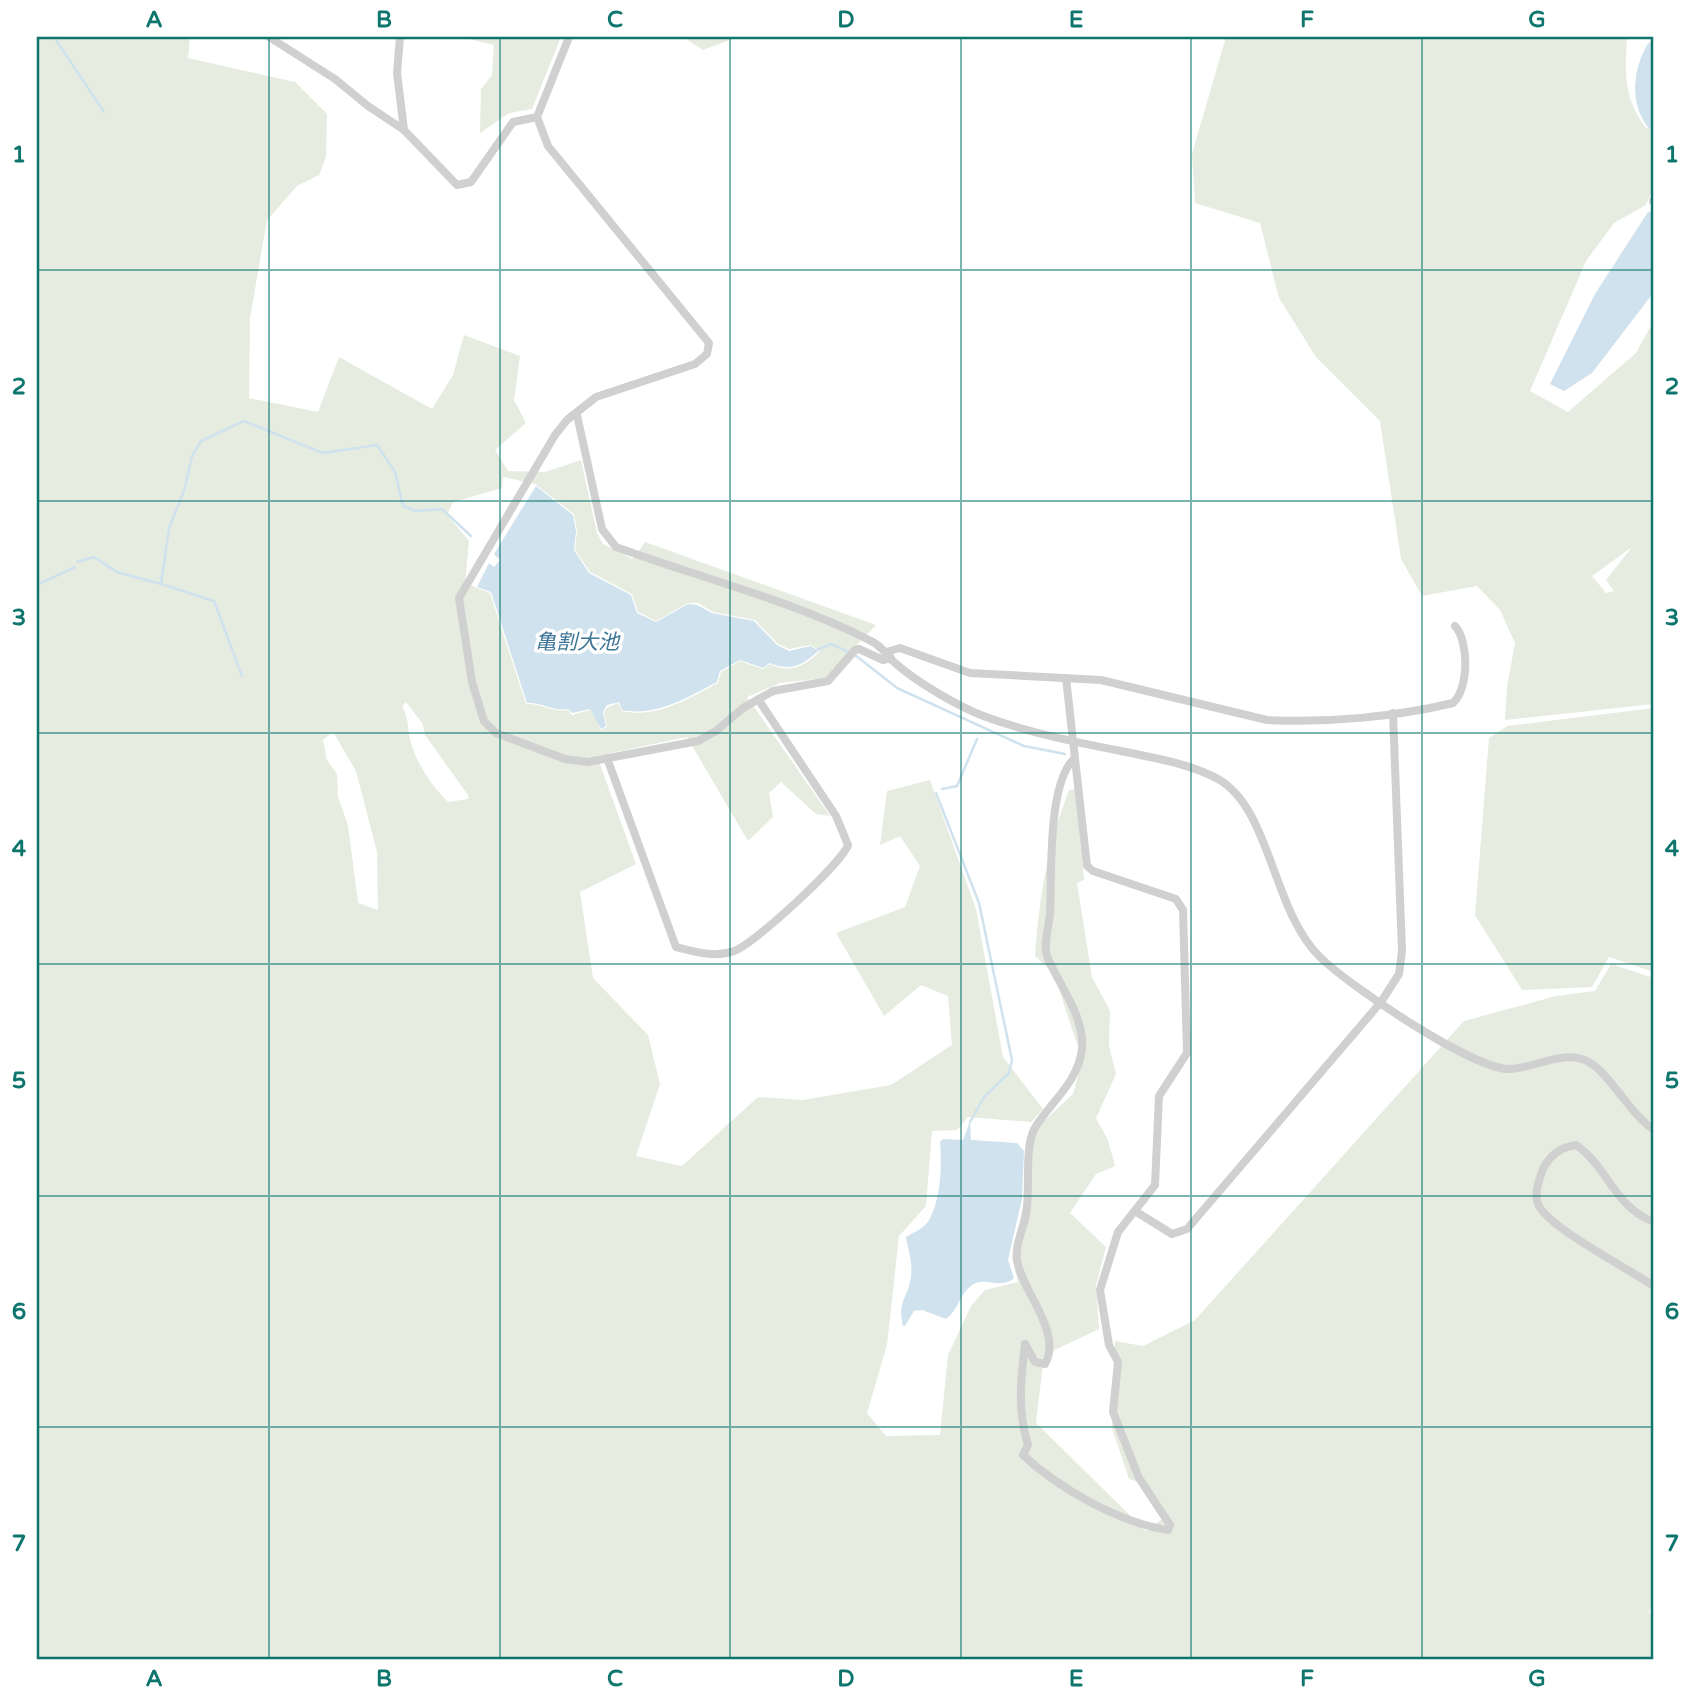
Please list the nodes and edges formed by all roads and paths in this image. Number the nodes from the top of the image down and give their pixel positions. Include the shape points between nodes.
1 (269, 37) edge
2 (400, 37) edge
3 (569, 37) edge
4 (537, 117) junction
5 (404, 130) junction
6 (577, 415) junction
7 (1455, 626) dead end
8 (888, 655) junction
9 (1066, 678) junction
10 (758, 699) junction
11 (1393, 713) junction
12 (1072, 741) junction
13 (607, 758) junction
14 (1074, 759) junction
15 (1381, 1002) junction
16 (1654, 1130) edge
17 (1135, 1211) junction
18 (1654, 1222) edge
19 (1654, 1286) edge

1 - 5 street
2 - 5 street via 397,74
3 - 4 street
4 - 5 street via 513,122 484,166 463,185 449,180
4 - 6 street via 548,146 709,343 707,354 695,364 596,397
6 - 8 street via 602,529 609,542 820,619 874,642
6 - 13 street via 555,435 458,598 477,706 490,727 565,759 588,762
7 - 11 street via 1462,638 1464,660 1460,697 1453,703
8 - 9 street via 900,648 970,673
8 - 10 street via 883,660 859,649 822,685 774,691
8 - 12 street via 979,714
9 - 11 street via 1101,680 1267,720
9 - 12 street
10 - 13 street via 698,741
10 - 13 street via 836,816 848,845 776,919 734,951 714,955 677,947
11 - 15 street via 1402,962
12 - 14 street
12 - 15 street via 1181,764 1221,780 1256,825 1302,936 1320,957
14 - 17 street via 1087,866 1176,899 1183,910 1187,1053 1159,1096 1155,1185
14 - 17 street via 1060,789 1054,820 1046,954 1072,1008 1082,1048 1059,1101 1036,1126 1031,1140 1028,1204 1016,1246 1017,1264 1043,1322 1050,1356 1045,1364 1035,1362 1025,1344 1019,1398 1028,1445 1023,1455 1045,1474 1110,1511 1143,1526 1168,1530 1170,1525 1139,1478 1112,1412 1118,1362 1108,1345 1100,1290 1118,1233
15 - 16 street via 1492,1066 1511,1069 1574,1057 1588,1062
15 - 17 street via 1187,1228 1168,1232
18 - 19 street via 1623,1203 1594,1159 1576,1145 1556,1152 1544,1167 1537,1187 1539,1206 1557,1225

